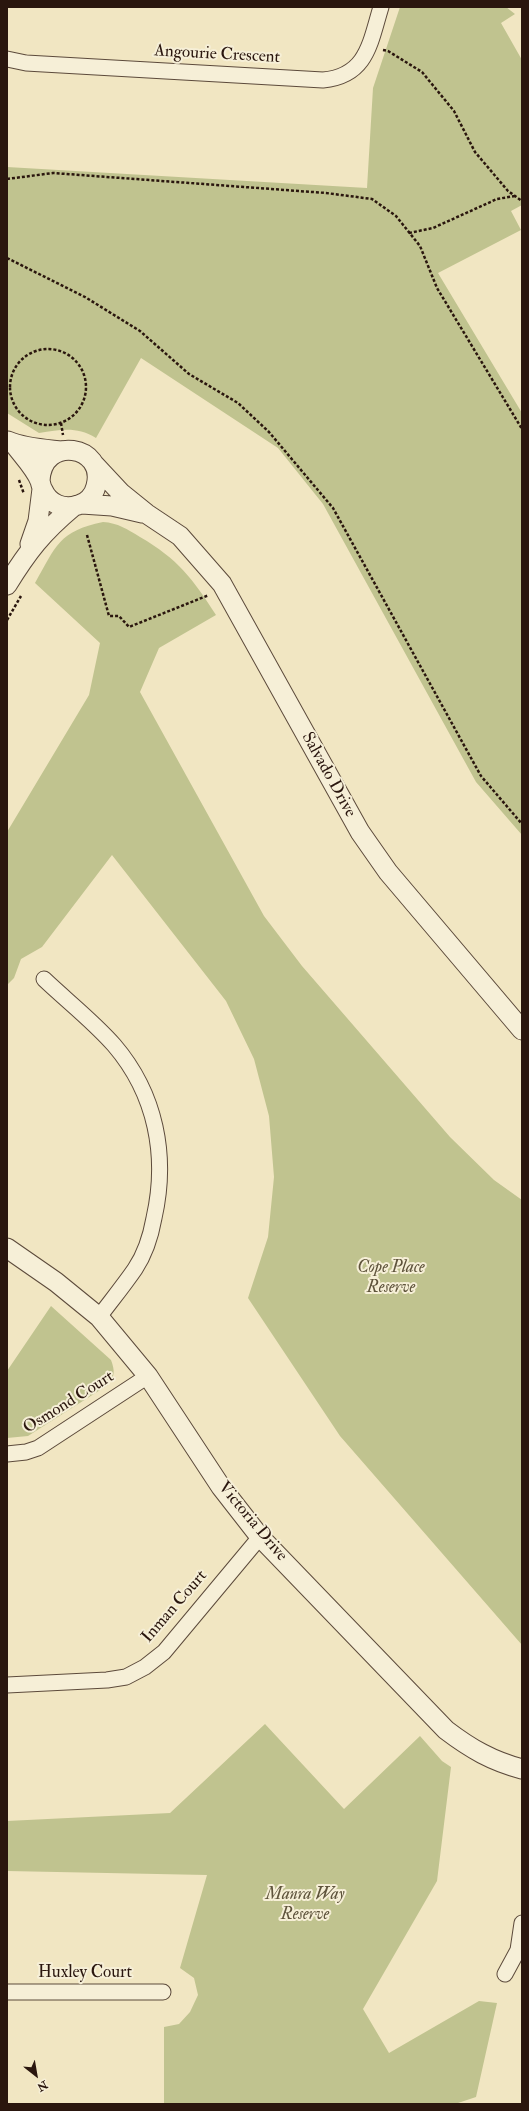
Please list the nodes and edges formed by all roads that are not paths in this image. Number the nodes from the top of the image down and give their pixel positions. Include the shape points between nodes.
1 (381, 7) edge
2 (7, 59) edge
3 (11, 442) edge
4 (62, 443) junction
5 (94, 464) junction
6 (41, 485) junction
7 (77, 506) junction
8 (147, 514) junction
9 (28, 551) junction
10 (7, 585) edge
11 (44, 979) dead end
12 (522, 1030) edge
13 (7, 1248) edge
14 (99, 1317) junction
15 (148, 1376) junction
16 (7, 1454) edge
17 (260, 1537) junction
18 (7, 1685) edge
19 (522, 1769) edge
20 (522, 1922) edge
21 (505, 1974) dead end
22 (7, 1992) edge
23 (163, 1992) dead end

1 - 2 street, Angourie Crescent via 363,58 347,74 336,79 26,64
3 - 4 street, Salvado Drive
3 - 6 street, Salvado Drive
4 - 5 street, Salvado Drive via 87,456
4 - 6 street via 48,459 41,473
5 - 7 street via 97,472 95,491 90,499
5 - 8 street, Salvado Drive via 121,494
6 - 7 street, Salvado Drive via 47,498 54,504 63,507
6 - 9 street via 38,522
7 - 8 street, Salvado Drive via 112,506
7 - 9 street via 50,526
8 - 12 street, Salvado Drive via 180,536 222,584 360,832 388,872
9 - 10 street
11 - 14 street via 114,1045 137,1078 151,1108 160,1152 160,1192 151,1235 136,1268
13 - 14 street, Victoria Drive via 56,1282
14 - 15 street, Victoria Drive
15 - 16 street, Osmond Court via 38,1448
15 - 17 street, Victoria Drive via 221,1487
17 - 18 street, Inman Court via 164,1652 145,1667 126,1677 107,1680
17 - 19 street, Victoria Drive via 446,1730 468,1748 499,1763
20 - 21 street via 518,1950
22 - 23 street, Huxley Court

